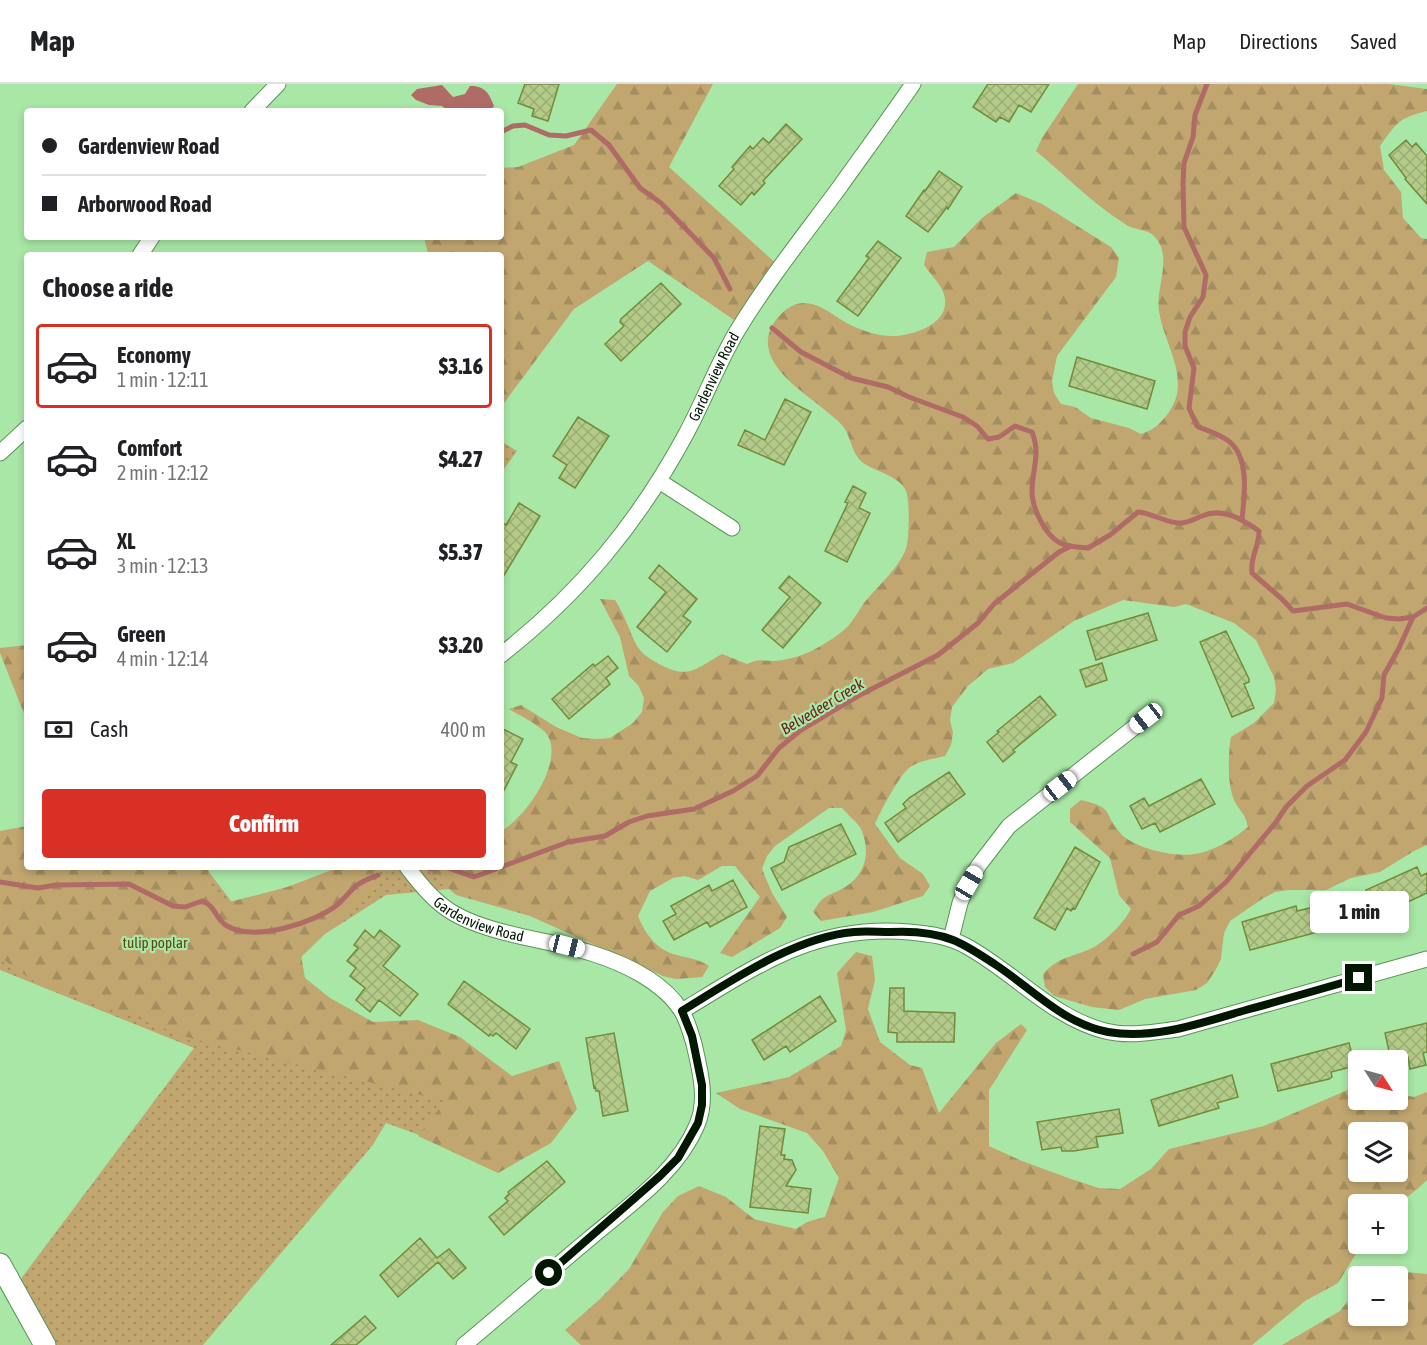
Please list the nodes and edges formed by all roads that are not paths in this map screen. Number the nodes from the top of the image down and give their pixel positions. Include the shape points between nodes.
1 (278, 84) edge
2 (913, 84) edge
3 (255, 108) edge
4 (24, 431) edge
5 (0, 453) edge
6 (659, 481) junction
7 (732, 528) dead end
8 (504, 653) edge
9 (1146, 718) dead end
10 (409, 870) edge
11 (951, 939) junction
12 (1427, 959) edge
13 (682, 1011) junction
14 (0, 1264) edge
15 (45, 1345) edge
16 (464, 1345) edge

1 - 3 street
2 - 6 street, Gardenview Road via 737,331
4 - 5 street
6 - 7 street
6 - 8 street, Gardenview Road via 587,578
9 - 11 street via 1009,826 969,883
10 - 13 street, Gardenview Road via 422,887 454,914 473,923 620,963 646,978
11 - 12 street via 1079,1021 1107,1032 1137,1034 1178,1029
11 - 13 street via 900,932 852,932 815,941 770,958
13 - 16 street, Gardenview Road via 698,1060 702,1105 698,1123 678,1158
14 - 15 street

